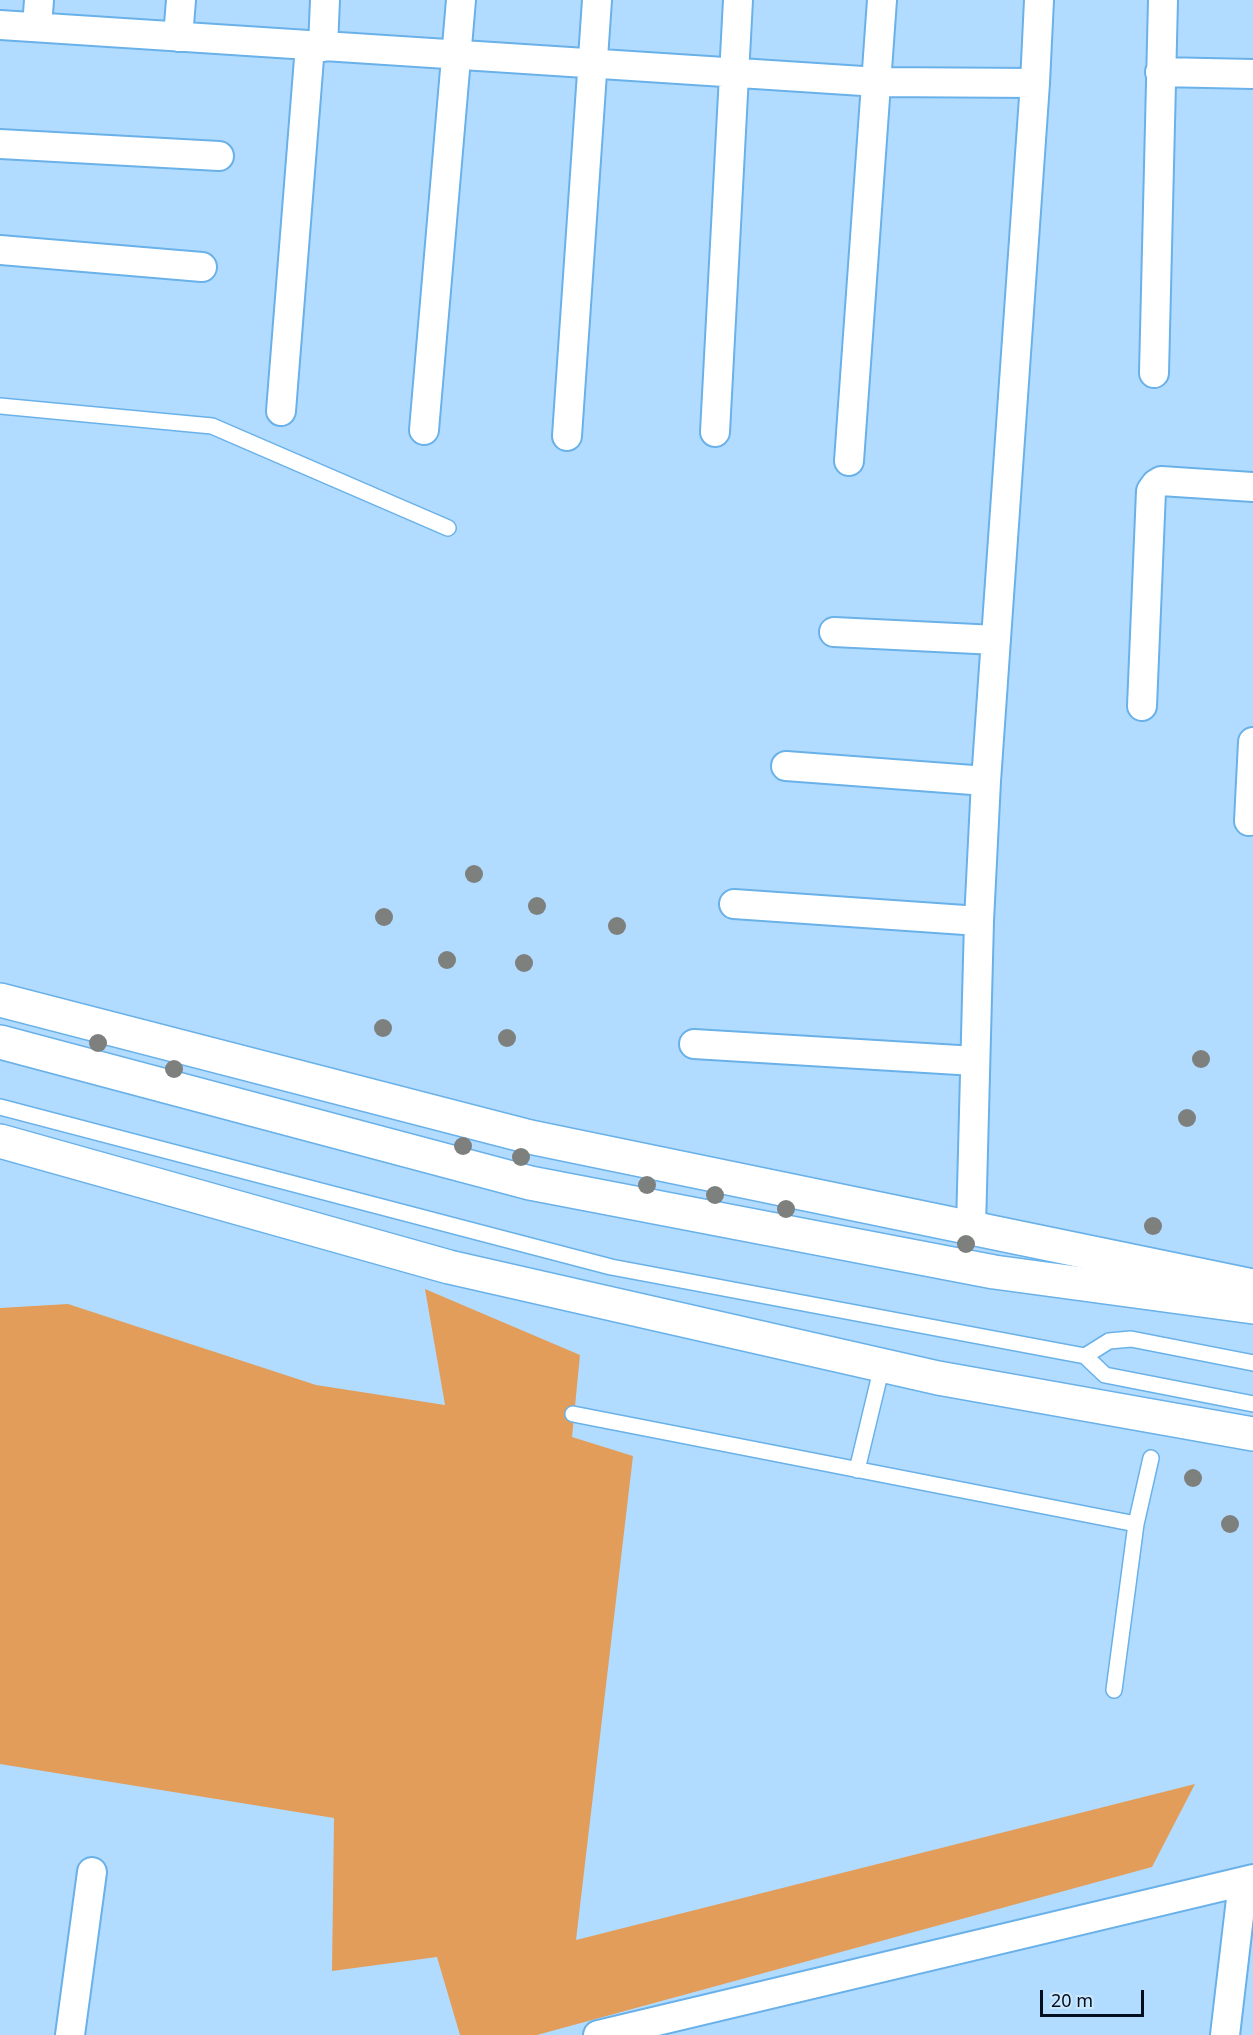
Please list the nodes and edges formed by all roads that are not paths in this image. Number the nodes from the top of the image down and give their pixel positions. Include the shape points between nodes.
1 (181, 0) edge
2 (325, 0) edge
3 (461, 0) edge
4 (597, 0) edge
5 (738, 0) edge
6 (882, 0) edge
7 (1038, 0) edge
8 (1163, 0) edge
9 (38, 14) edge
10 (0, 25) edge
11 (178, 37) junction
12 (316, 46) junction
13 (456, 56) junction
14 (592, 63) junction
15 (733, 72) junction
16 (1160, 72) junction
17 (1253, 74) edge
18 (878, 82) junction
19 (1035, 83) junction
20 (0, 144) edge
21 (219, 156) dead end
22 (0, 250) edge
23 (202, 267) dead end
24 (1154, 373) dead end
25 (0, 406) edge
26 (281, 411) dead end
27 (424, 430) dead end
28 (715, 432) dead end
29 (567, 436) dead end
30 (849, 461) dead end
31 (1253, 487) edge
32 (448, 528) dead end
33 (834, 632) dead end
34 (996, 640) junction
35 (1142, 706) dead end
36 (1253, 742) edge
37 (786, 766) dead end
38 (986, 781) junction
39 (1249, 821) dead end
40 (734, 904) dead end
41 (979, 921) junction
42 (0, 1000) edge
43 (0, 1042) edge
44 (694, 1044) dead end
45 (975, 1061) junction
46 (0, 1107) edge
47 (0, 1141) edge
48 (970, 1227) junction
49 (1253, 1286) edge
50 (1253, 1307) edge
51 (1085, 1356) junction
52 (1253, 1363) edge
53 (882, 1365) junction
54 (1253, 1404) edge
55 (573, 1414) dead end
56 (1253, 1434) edge
57 (1151, 1458) dead end
58 (858, 1470) junction
59 (1136, 1524) junction
60 (1114, 1690) dead end
61 (92, 1872) dead end
62 (1248, 1880) edge
63 (70, 2035) edge
64 (598, 2035) edge
65 (1225, 2035) edge

1 - 11 street
2 - 12 street
3 - 13 street
4 - 14 street
5 - 15 street
6 - 18 street
7 - 19 street
8 - 16 street
9 - 10 street
9 - 11 street
11 - 12 street
12 - 13 street
12 - 26 street
13 - 14 street
13 - 27 street
14 - 15 street
14 - 29 street
15 - 18 street
15 - 28 street
16 - 17 street
16 - 24 street
18 - 19 street
18 - 30 street
19 - 34 street
20 - 21 street
22 - 23 street
25 - 32 lane via 212,426
31 - 35 street via 1161,481 1151,491
33 - 34 street
34 - 38 street
36 - 39 street
37 - 38 street
38 - 41 street
40 - 41 street
41 - 45 street
42 - 48 main road via 530,1137
43 - 50 main road via 530,1183 994,1272
44 - 45 street
45 - 48 street
46 - 51 lane via 612,1268
47 - 53 main road via 449,1267
48 - 49 main road
51 - 52 lane via 1109,1341 1131,1339
51 - 54 lane via 1105,1375
53 - 56 main road
53 - 58 lane
55 - 58 lane
57 - 59 lane
58 - 59 lane
59 - 60 lane
61 - 63 street
62 - 64 street
62 - 65 street

